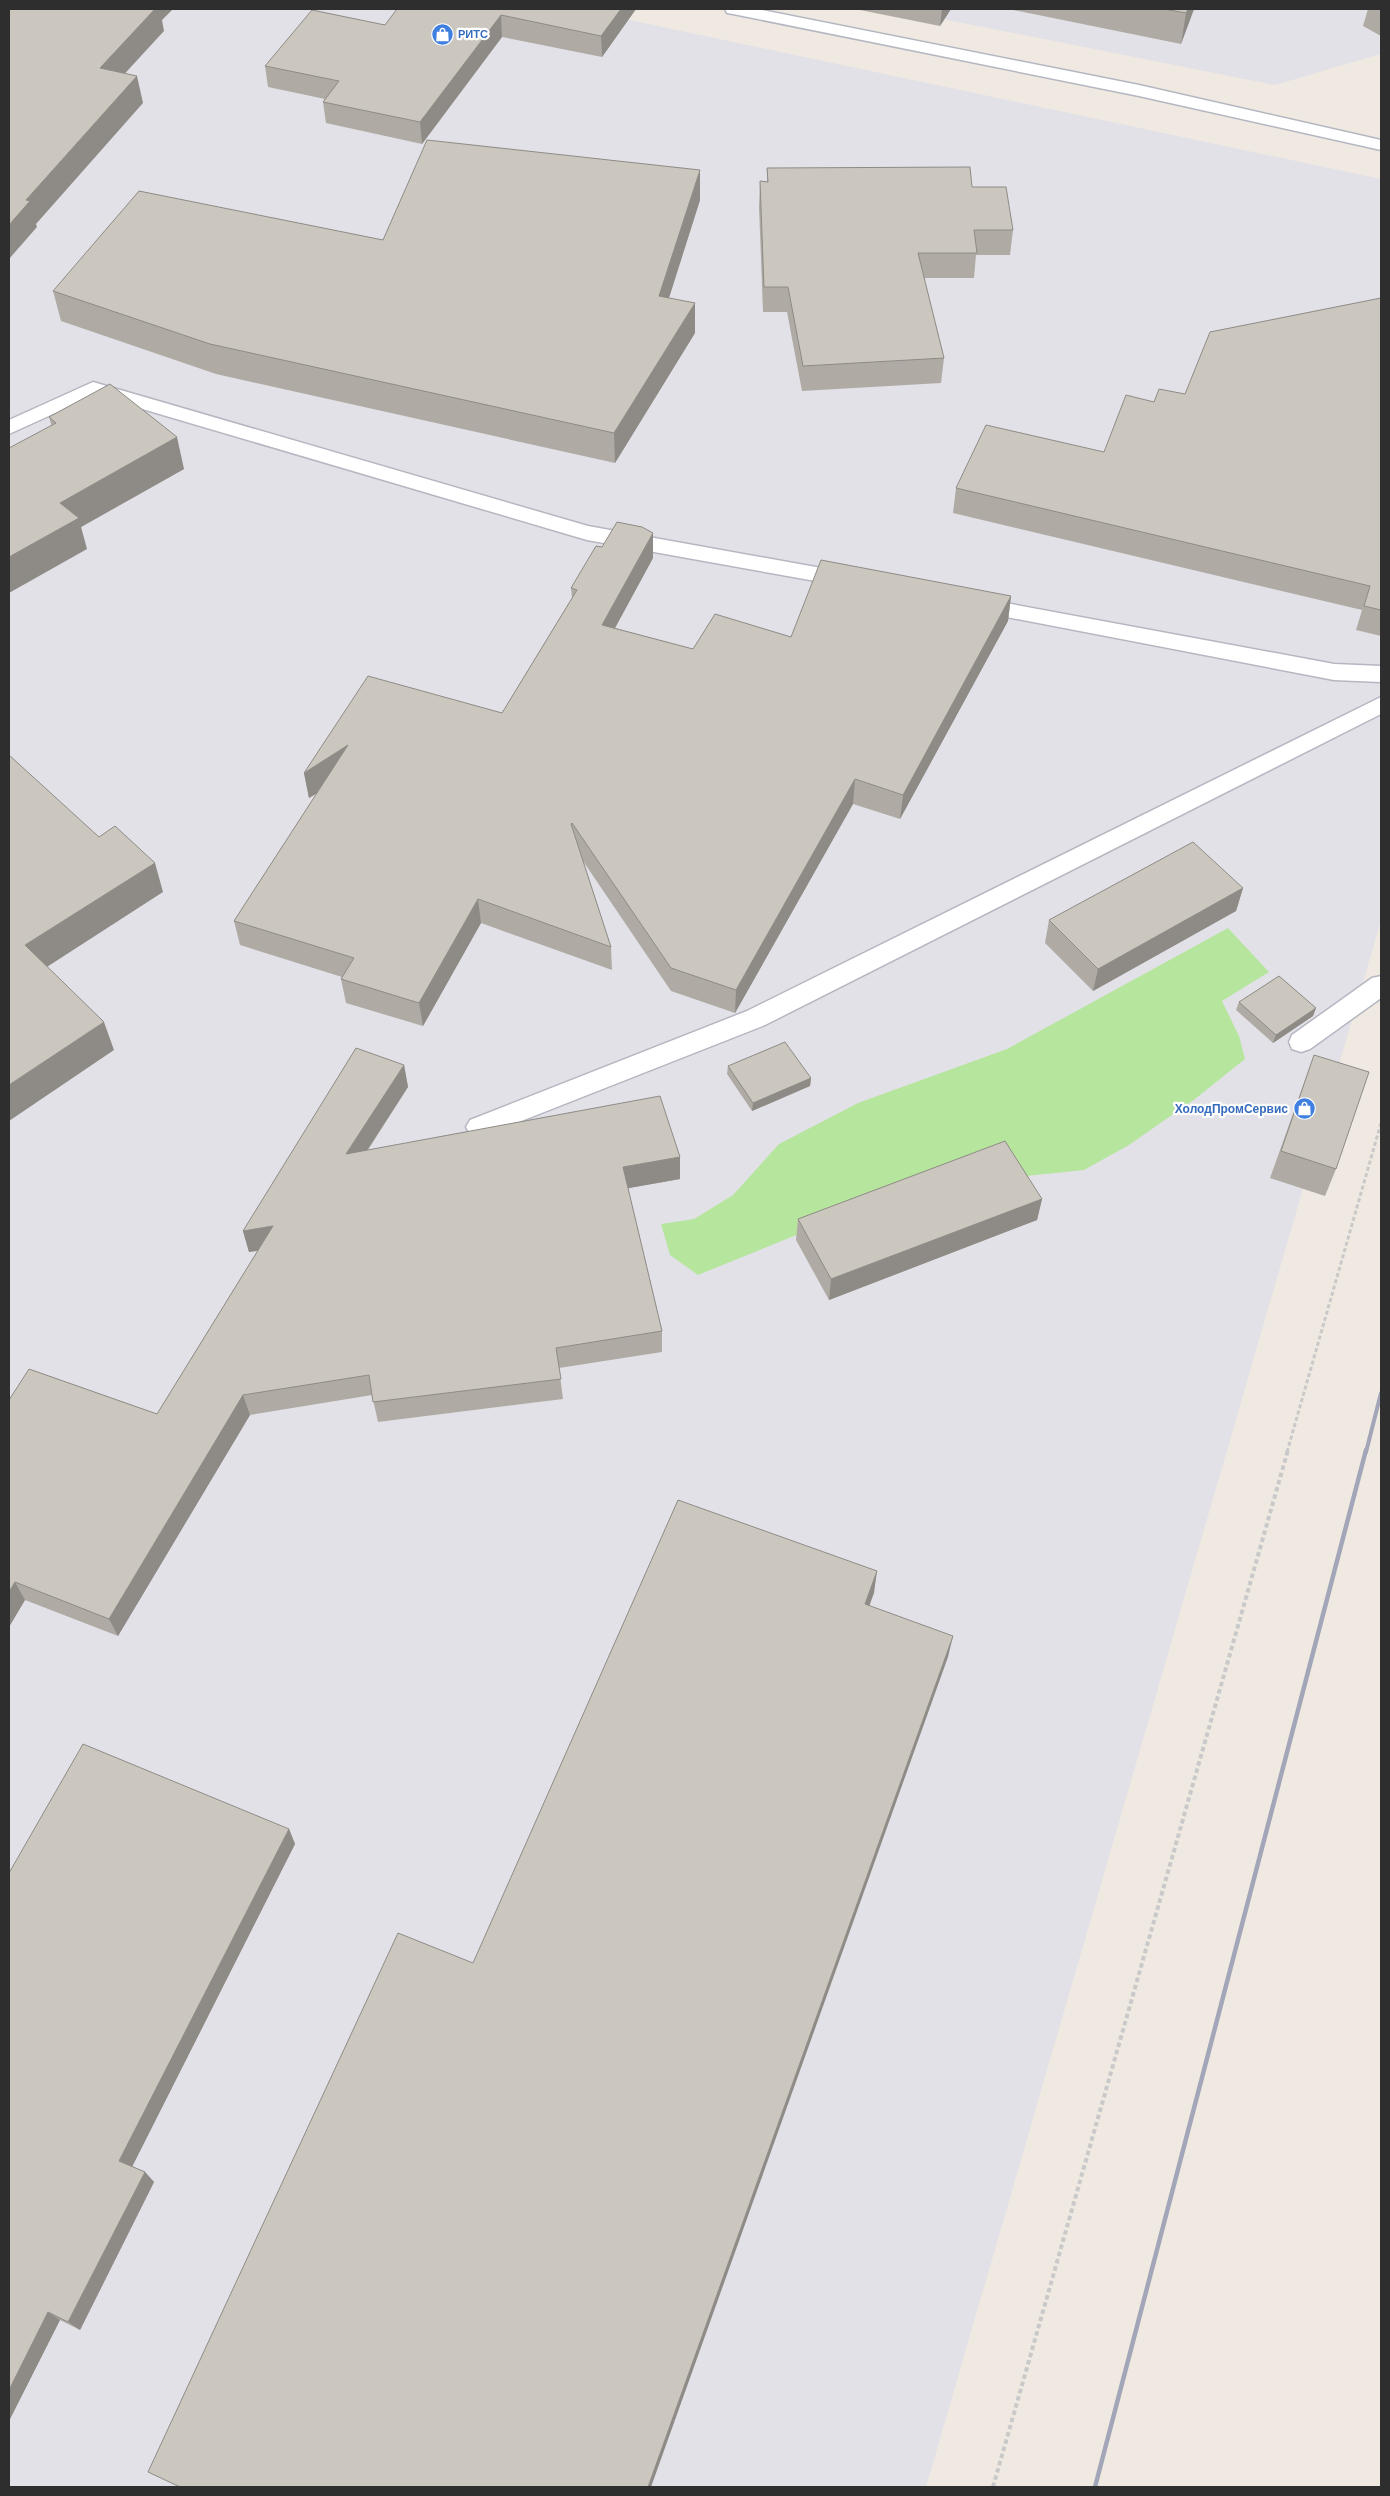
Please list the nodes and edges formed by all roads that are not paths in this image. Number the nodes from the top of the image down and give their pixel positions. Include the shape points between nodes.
1 (733, 9) edge
2 (1381, 145) edge
3 (9, 428) edge
4 (864, 583) edge
5 (952, 600) edge
6 (1381, 674) edge
7 (1381, 705) edge
8 (1381, 985) edge
9 (1301, 1042) dead end
10 (479, 1127) edge

1 - 2 lane via 1284,121
3 - 4 lane via 93,388 587,533
5 - 6 lane via 1334,672
7 - 10 lane via 756,1018
8 - 9 lane

